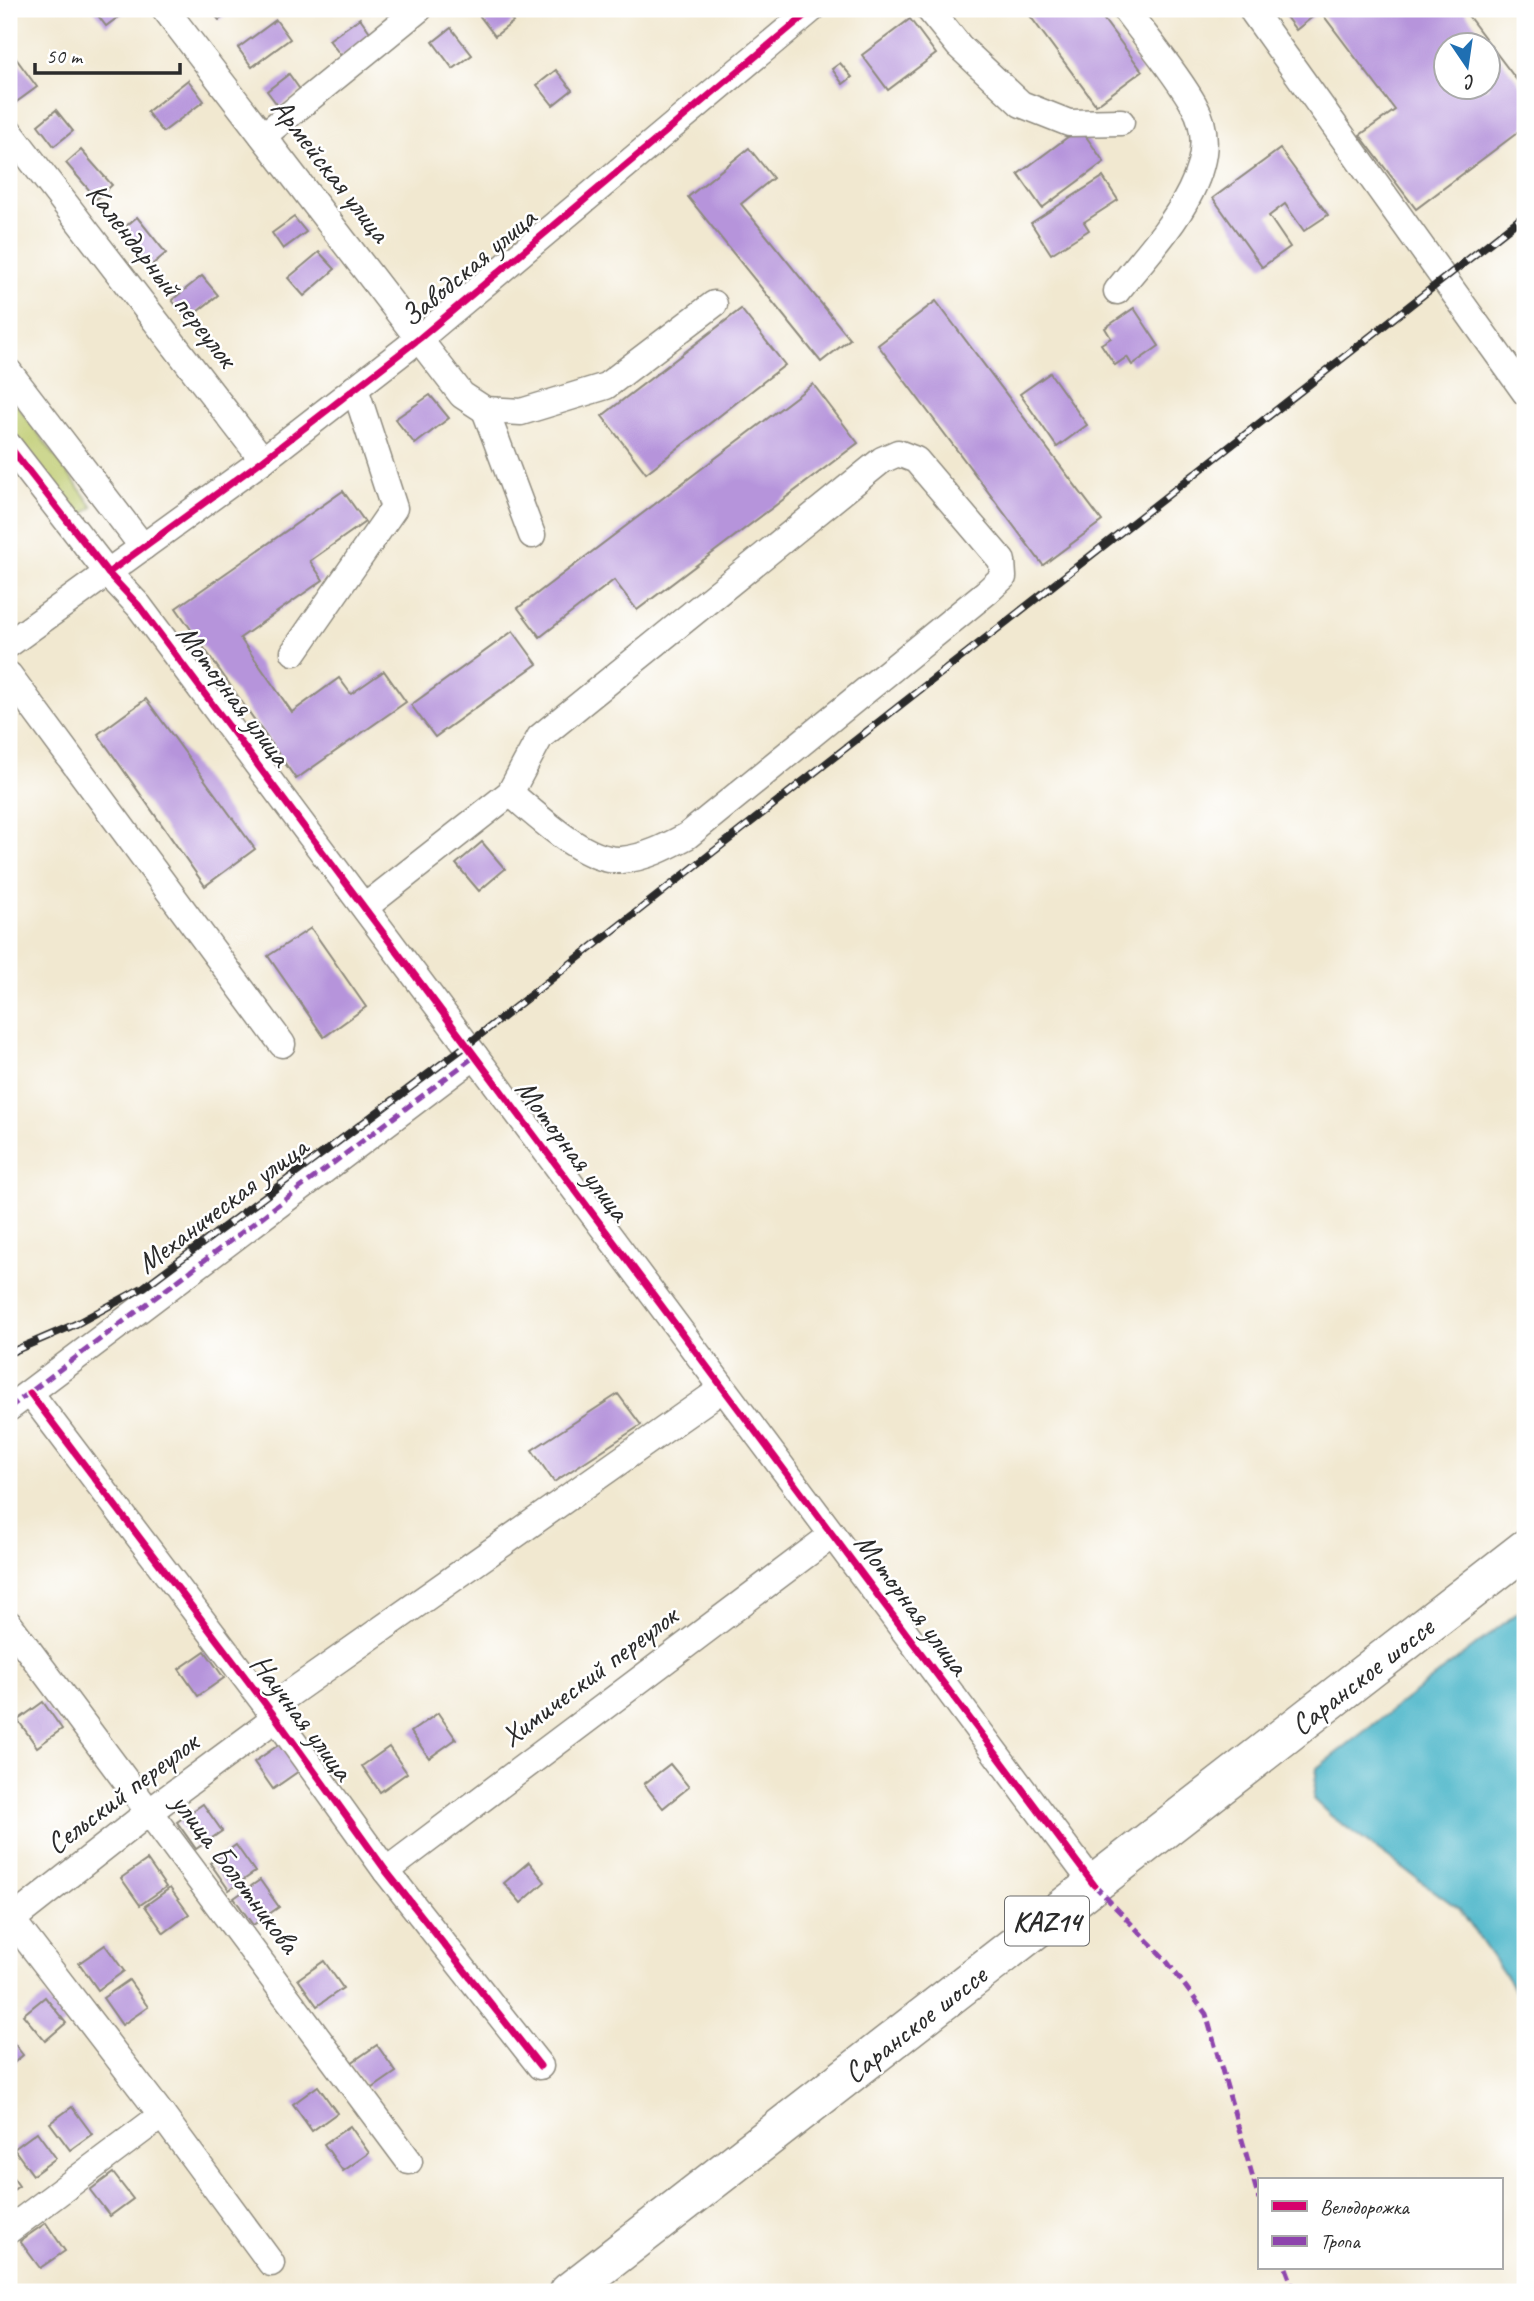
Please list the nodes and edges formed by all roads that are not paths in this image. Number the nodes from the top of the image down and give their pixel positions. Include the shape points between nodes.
1 (165, 9) edge
2 (419, 9) edge
3 (811, 9) edge
4 (929, 9) edge
5 (1125, 9) edge
6 (1254, 9) edge
7 (779, 18) edge
8 (1121, 122) dead end
9 (9, 131) edge
10 (263, 136) junction
11 (1117, 290) dead end
12 (714, 304) dead end
13 (420, 338) junction
14 (9, 372) edge
15 (355, 388) junction
16 (1525, 392) edge
17 (485, 410) junction
18 (9, 446) edge
19 (263, 460) junction
20 (532, 535) dead end
21 (143, 547) junction
22 (108, 573) junction
23 (9, 644) edge
24 (294, 652) dead end
25 (9, 675) edge
26 (510, 793) junction
27 (365, 907) junction
28 (282, 1044) dead end
29 (475, 1056) junction
30 (722, 1389) junction
31 (19, 1400) edge
32 (832, 1535) junction
33 (1525, 1549) edge
34 (9, 1624) edge
35 (272, 1713) junction
36 (149, 1812) junction
37 (386, 1871) junction
38 (1094, 1885) junction
39 (10, 1919) edge
40 (540, 2066) dead end
41 (162, 2115) junction
42 (409, 2161) dead end
43 (9, 2230) edge
44 (271, 2263) dead end
45 (569, 2292) edge

1 - 10 street, Армейская улица
2 - 10 street
3 - 7 street, Заводская улица
4 - 8 street via 1021,104 1069,123
5 - 11 street via 1195,106 1204,134 1202,163 1186,203
6 - 16 street
7 - 13 street, Заводская улица
9 - 19 street, Календарный переулок
10 - 13 street, Армейская улица
12 - 17 street via 606,386 521,412
13 - 15 street, Заводская улица
13 - 17 street, Армейская улица via 462,395
14 - 21 street
15 - 19 street, Заводская улица
15 - 24 street via 394,508
17 - 20 street
18 - 22 street, Моторная улица
19 - 21 street, Заводская улица
21 - 22 street, Заводская улица
22 - 23 street, Заводская улица
22 - 27 street, Моторная улица via 139,606
25 - 28 street
26 - 26 street via 540,737 882,460 898,453 916,460 1002,561 1003,577 988,591 687,836 652,854 618,860 592,854
26 - 27 street
27 - 29 street, Моторная улица
29 - 30 street, Моторная улица
29 - 31 street, Механическая улица
30 - 32 street, Моторная улица
30 - 35 street, Сельский переулок
31 - 35 street, Научная улица
32 - 37 street, Химический переулок
32 - 38 street, Моторная улица
33 - 38 highway, Саранское шоссе / KAZ14
34 - 36 street, улица Болотникова
35 - 36 street, Сельский переулок
35 - 37 street, Научная улица
36 - 39 street, Сельский переулок
36 - 42 street, улица Болотникова
37 - 40 street, Научная улица
38 - 45 highway, Саранское шоссе / KAZ14
39 - 41 street
41 - 43 street
41 - 44 street

